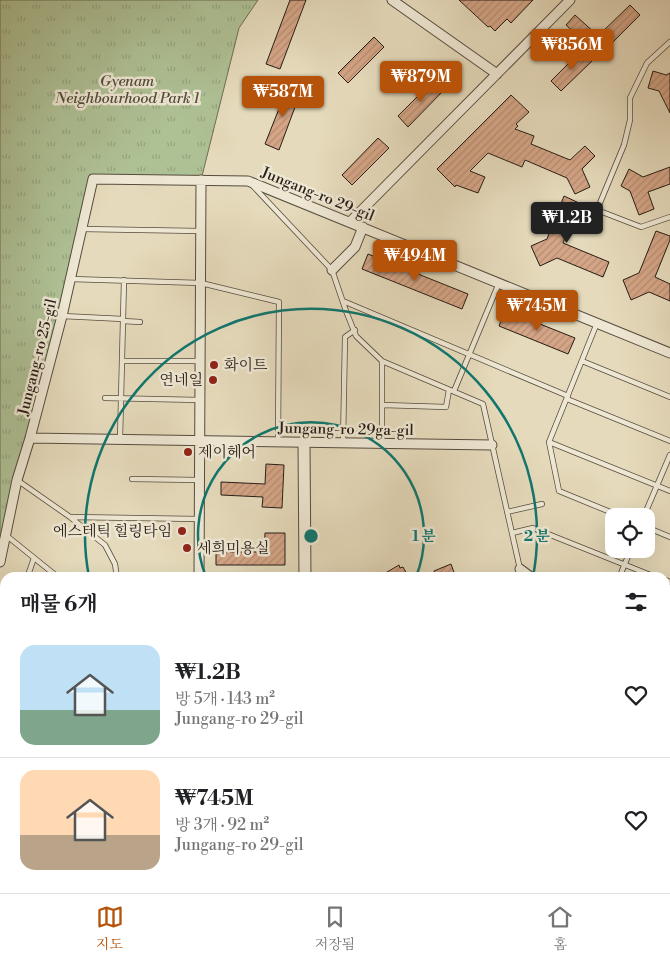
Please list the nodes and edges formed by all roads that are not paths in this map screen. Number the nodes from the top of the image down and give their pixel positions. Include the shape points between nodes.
1 (392, 0) edge
2 (570, 0) edge
3 (670, 42) edge
4 (496, 74) junction
5 (93, 179) joint
6 (201, 180) junction
7 (248, 181) junction
8 (670, 216) edge
9 (350, 222) junction
10 (363, 227) junction
11 (82, 229) junction
12 (201, 231) junction
13 (332, 270) junction
14 (70, 279) junction
15 (124, 280) junction
16 (202, 283) junction
17 (499, 283) junction
18 (343, 301) junction
19 (62, 316) junction
20 (123, 320) junction
21 (140, 322) dead end
22 (597, 323) junction
23 (355, 330) junction
24 (670, 352) edge
25 (470, 354) junction
26 (122, 361) junction
27 (200, 361) junction
28 (582, 361) junction
29 (382, 362) junction
30 (451, 390) junction
31 (567, 397) junction
32 (670, 397) edge
33 (105, 398) dead end
34 (121, 398) junction
35 (200, 400) junction
36 (383, 405) junction
37 (30, 438) junction
38 (120, 440) junction
39 (200, 441) junction
40 (670, 441) edge
41 (278, 442) junction
42 (304, 442) junction
43 (549, 442) junction
44 (343, 443) junction
45 (382, 443) junction
46 (492, 445) junction
47 (670, 455) edge
48 (132, 479) dead end
49 (18, 480) junction
50 (200, 480) junction
51 (657, 486) junction
52 (670, 491) edge
53 (542, 504) dead end
54 (647, 508) edge
55 (605, 510) edge
56 (507, 512) junction
57 (70, 517) junction
58 (199, 519) junction
59 (655, 531) edge
60 (512, 534) junction
61 (6, 536) junction
62 (670, 537) edge
63 (34, 558) junction
64 (627, 558) edge
65 (0, 562) edge
66 (625, 564) junction
67 (520, 569) joint
68 (29, 572) edge
69 (52, 572) edge
70 (116, 572) edge
71 (199, 572) edge
72 (305, 572) edge
73 (524, 572) edge
74 (622, 572) edge
75 (644, 572) edge

1 - 4 street
2 - 4 street
3 - 8 lane via 647,63 630,98 630,120 624,145 597,210 641,227
4 - 9 street
5 - 6 street, Jungang-ro 29-gil
5 - 11 street, Jungang-ro 25-gil
6 - 7 street, Jungang-ro 29-gil
6 - 12 street
7 - 9 street, Jungang-ro 29-gil
7 - 13 lane
9 - 10 street, Jungang-ro 29-gil
10 - 13 street via 356,247
10 - 17 street, Jungang-ro 29-gil
11 - 12 lane
11 - 14 street, Jungang-ro 25-gil
12 - 16 street
13 - 18 lane
14 - 15 lane
14 - 19 street, Jungang-ro 25-gil
15 - 16 lane
15 - 20 lane
16 - 27 street
16 - 41 lane via 279,302
17 - 22 street, Jungang-ro 29-gil
17 - 25 lane
18 - 23 lane
18 - 25 lane
19 - 20 lane
19 - 37 street, Jungang-ro 25-gil
20 - 21 lane
20 - 26 lane
22 - 24 street, Jungang-ro 29-gil
22 - 28 lane
23 - 29 lane via 356,336
23 - 44 lane via 345,337
25 - 30 lane
25 - 31 lane
26 - 27 lane
26 - 34 lane
27 - 35 street
28 - 31 lane
28 - 32 lane
29 - 30 lane
29 - 36 lane
30 - 36 lane via 446,407
30 - 46 lane via 483,404
31 - 40 lane
31 - 43 lane
33 - 34 lane
34 - 35 lane
34 - 38 lane
35 - 39 street
36 - 45 lane
37 - 38 street
37 - 49 street, Jungang-ro 25-gil
38 - 39 street
39 - 41 street, Jungang-ro 29ga-gil
39 - 50 street
41 - 42 street, Jungang-ro 29ga-gil
42 - 44 street, Jungang-ro 29ga-gil
42 - 72 street
43 - 51 lane
43 - 55 lane via 559,490
44 - 45 street, Jungang-ro 29ga-gil
45 - 46 street, Jungang-ro 29ga-gil
46 - 56 lane
47 - 51 lane
48 - 50 lane
49 - 57 lane
49 - 61 street, Jungang-ro 25-gil
50 - 58 street
51 - 52 lane
51 - 54 lane
53 - 56 lane
56 - 60 lane
57 - 58 lane
57 - 70 lane via 105,544
58 - 71 street
59 - 62 lane
60 - 66 lane via 533,528
60 - 67 lane
61 - 63 lane
61 - 65 street, Jungang-ro 25-gil
63 - 68 lane
63 - 69 lane
64 - 66 lane
66 - 74 lane
66 - 75 lane
67 - 73 street

